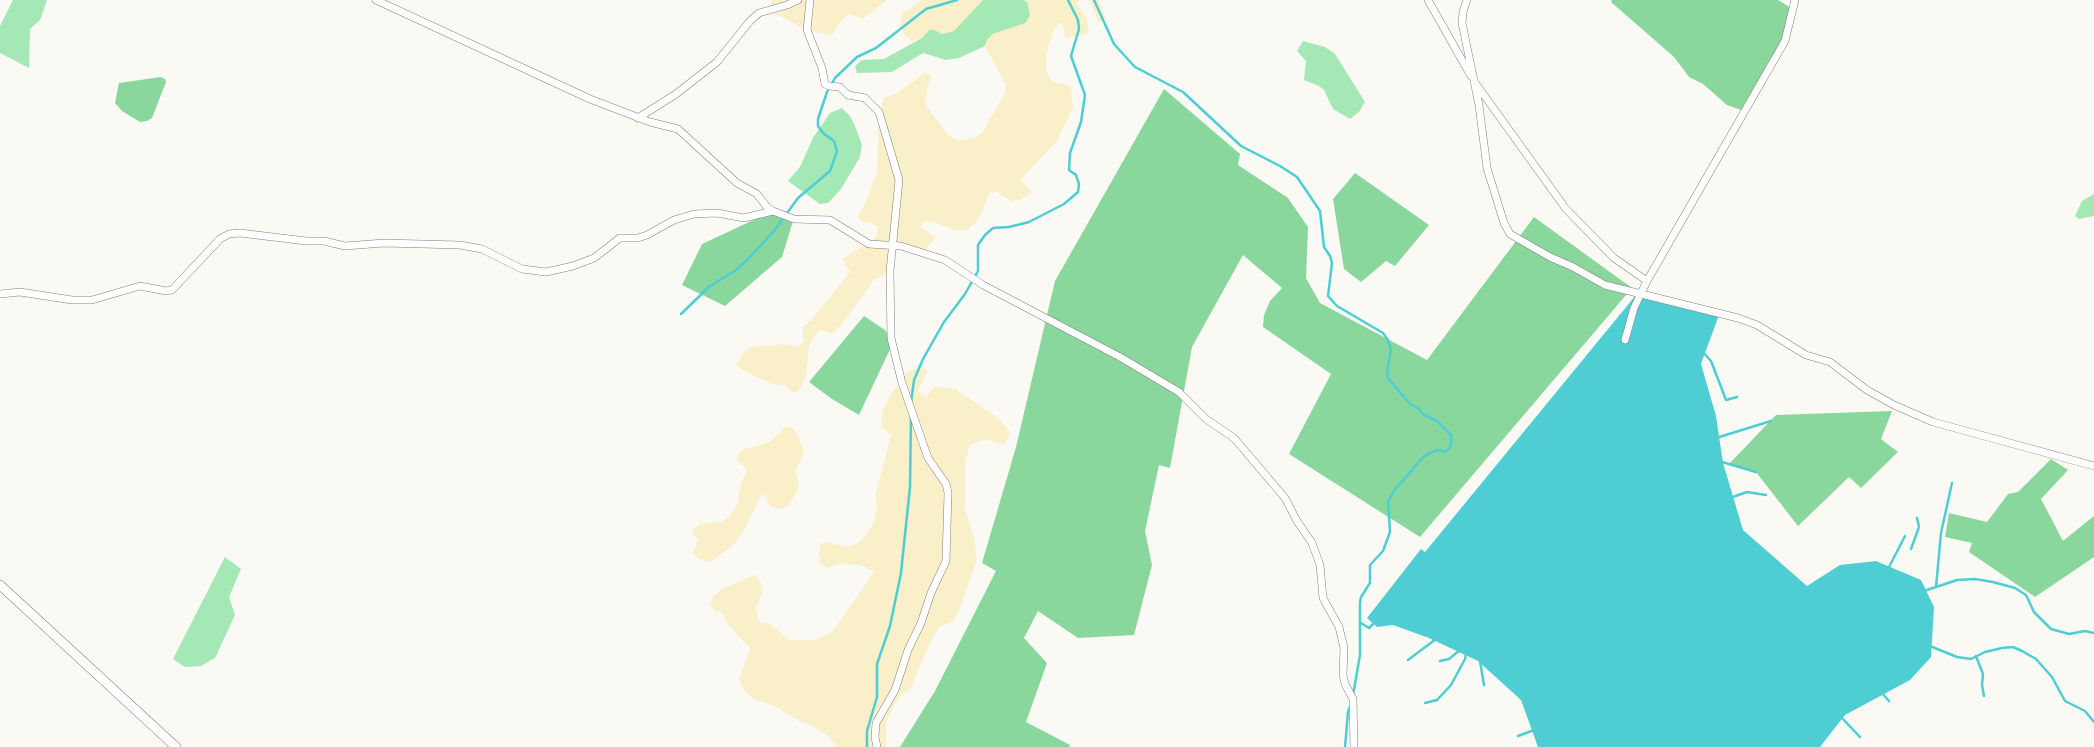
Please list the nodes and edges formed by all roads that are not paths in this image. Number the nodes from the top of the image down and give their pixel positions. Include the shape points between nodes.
1 (376, 0) edge
2 (798, 0) edge
3 (810, 0) edge
4 (1428, 0) edge
5 (1467, 0) edge
6 (1795, 0) edge
7 (1474, 81) junction
8 (638, 118) junction
9 (773, 211) junction
10 (892, 246) junction
11 (1647, 281) junction
12 (0, 294) edge
13 (1641, 294) junction
14 (1625, 340) dead end
15 (2094, 466) edge
16 (0, 585) edge
17 (176, 747) edge
18 (877, 747) edge
19 (1354, 747) edge

1 - 8 street via 590,99
2 - 8 street via 759,13 717,62 676,94
3 - 10 street via 807,30 822,68 825,84 840,87 848,95 865,98 879,112 899,180
4 - 7 street
5 - 7 street via 1462,17
6 - 11 street via 1784,41
7 - 11 street via 1566,209 1614,258
7 - 13 street via 1487,168 1507,230 1550,257 1605,285
8 - 9 street via 678,129 737,183 757,194
9 - 10 street via 794,219 830,220 869,244
9 - 12 street via 744,218 717,213 694,214 674,220 638,238 620,238 594,258 546,272 522,269 482,249 460,245 384,243 345,246 324,241 240,233 229,234 220,240 172,290 140,286 92,300 72,300 20,292
10 - 18 street via 891,338 902,383 928,458 946,484 947,547 946,561 908,650 895,690 876,723
10 - 19 street via 923,252 945,260 983,284 1120,357 1179,392 1206,419 1234,438 1285,498 1312,544 1320,565 1323,598 1339,627 1344,648 1344,684 1353,699
11 - 13 street
13 - 14 street via 1634,308
13 - 15 street via 1757,324 1806,355 1830,362 1867,390 1933,422
16 - 17 street

